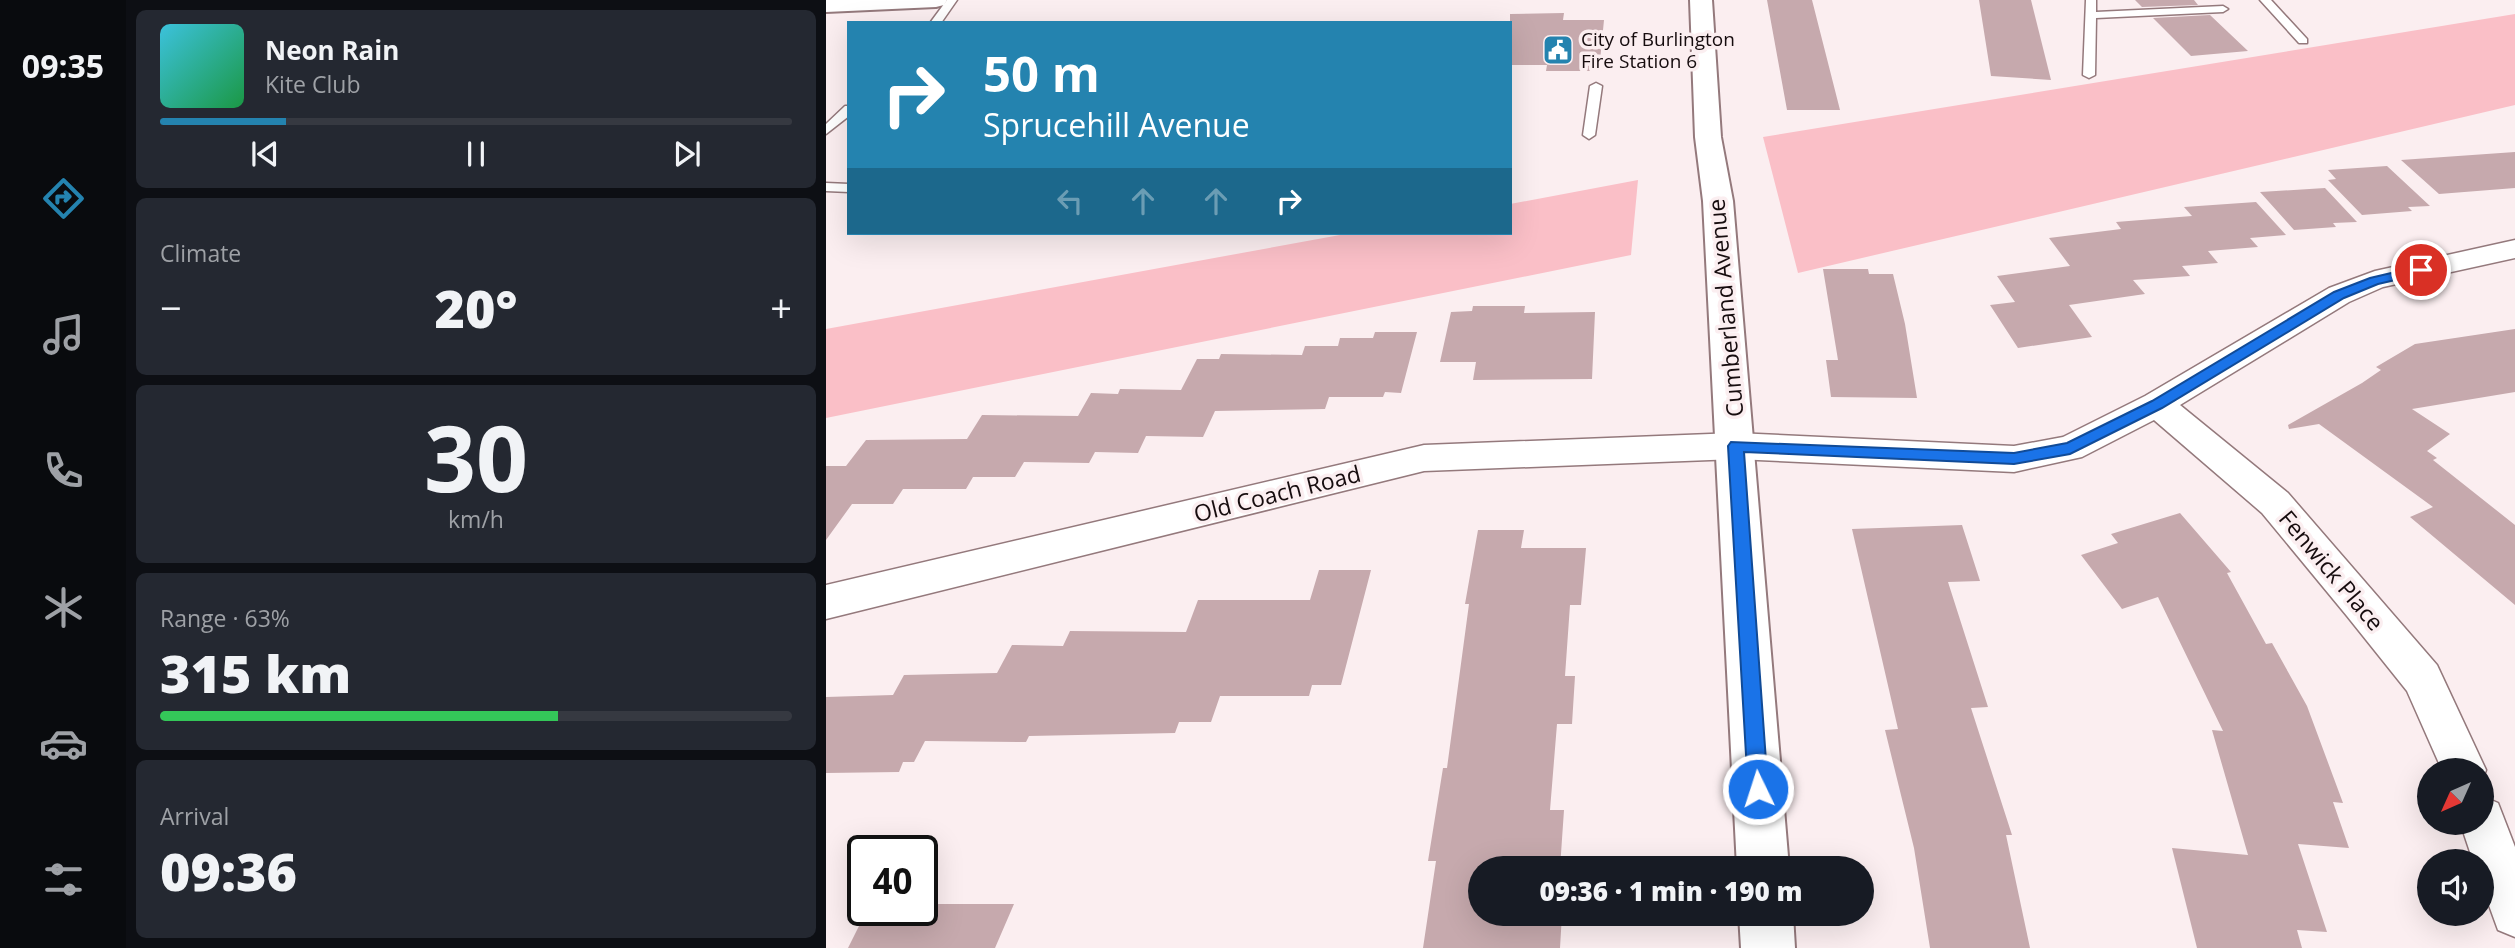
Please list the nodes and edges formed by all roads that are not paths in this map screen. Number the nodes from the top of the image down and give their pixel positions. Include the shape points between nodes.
1 (936, 0) edge
2 (952, 0) edge
3 (1701, 0) edge
4 (2091, 0) edge
5 (2265, 0) edge
6 (826, 5) edge
7 (2223, 9) dead end
8 (2091, 15) junction
9 (936, 21) edge
10 (2303, 41) dead end
11 (2089, 75) dead end
12 (1596, 86) dead end
13 (847, 111) edge
14 (826, 130) edge
15 (1589, 135) dead end
16 (826, 187) edge
17 (847, 188) edge
18 (2515, 249) edge
19 (2157, 404) junction
20 (1736, 446) junction
21 (826, 601) edge
22 (2459, 758) edge
23 (2488, 835) edge
24 (1762, 856) edge
25 (2515, 913) edge
26 (1767, 926) edge
27 (1768, 948) edge

1 - 6 street
2 - 9 lane
3 - 20 street, Cumberland Avenue via 1708,136 1718,201
4 - 8 lane
5 - 10 lane
7 - 8 lane
8 - 11 lane
12 - 15 lane
13 - 14 lane
16 - 17 lane
18 - 19 street, Old Coach Road via 2375,281 2339,295
19 - 20 street, Old Coach Road via 2070,448 2014,458
19 - 22 street, Fenwick Place via 2275,503 2422,678
20 - 21 street, Old Coach Road via 1424,458
20 - 24 street, Cumberland Avenue
23 - 25 street
26 - 27 street

